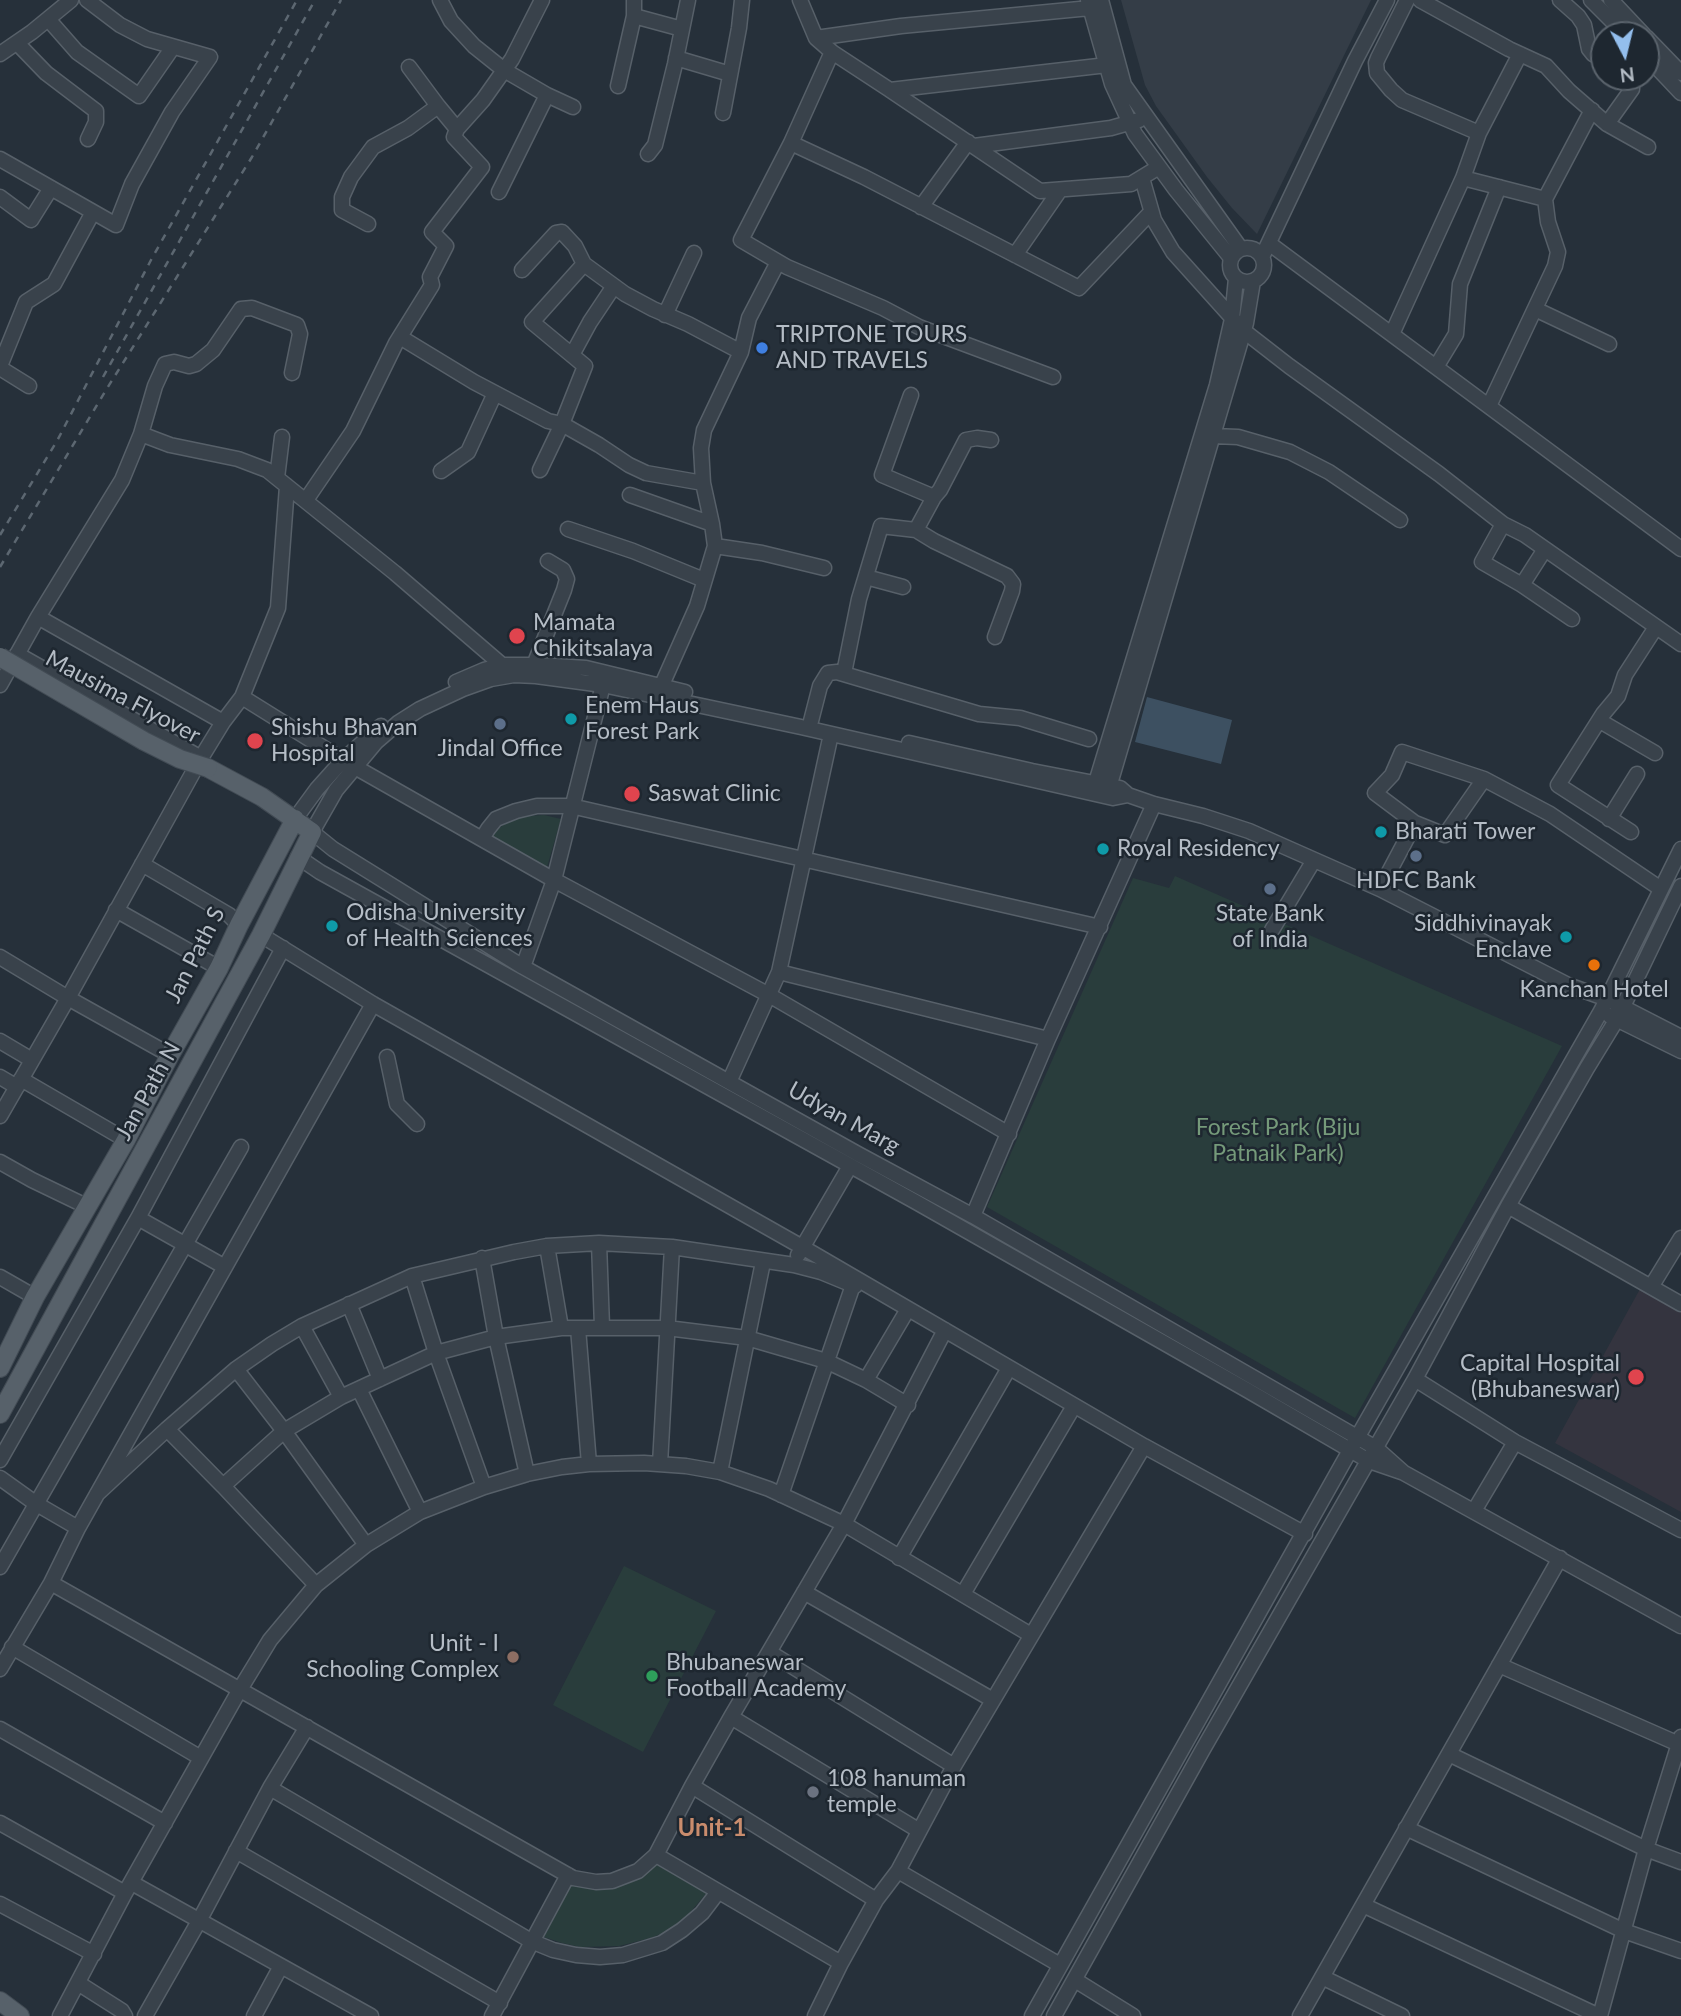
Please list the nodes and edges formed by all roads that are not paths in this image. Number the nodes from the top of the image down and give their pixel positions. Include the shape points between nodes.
1 (71, 0) edge
2 (87, 0) edge
3 (440, 0) edge
4 (542, 0) edge
5 (634, 0) edge
6 (688, 0) edge
7 (742, 0) edge
8 (800, 0) edge
9 (1387, 0) edge
10 (1408, 0) edge
11 (1420, 0) edge
12 (1560, 0) edge
13 (1591, 0) edge
14 (1611, 0) edge
15 (1093, 3) edge
16 (634, 16) junction
17 (48, 19) junction
18 (1612, 21) edge
19 (1631, 21) edge
20 (682, 29) junction
21 (816, 37) junction
22 (17, 43) junction
23 (173, 47) junction
24 (1590, 50) edge
25 (832, 52) junction
26 (1660, 52) edge
27 (0, 54) edge
28 (1520, 54) junction
29 (676, 58) junction
30 (1107, 65) junction
31 (409, 67) dead end
32 (504, 70) junction
33 (1660, 71) edge
34 (730, 74) junction
35 (1681, 74) edge
36 (618, 86) dead end
37 (890, 90) junction
38 (1631, 91) edge
39 (1681, 93) edge
40 (547, 94) junction
41 (438, 106) junction
42 (573, 107) dead end
43 (1592, 110) junction
44 (723, 113) dead end
45 (1147, 117) junction
46 (1130, 123) junction
47 (1607, 124) junction
48 (457, 129) junction
49 (1479, 133) junction
50 (88, 139) dead end
51 (791, 144) junction
52 (971, 144) junction
53 (1648, 147) dead end
54 (648, 154) dead end
55 (0, 159) edge
56 (1159, 167) junction
57 (1142, 178) junction
58 (1463, 178) junction
59 (1499, 187) junction
60 (51, 188) junction
61 (1060, 190) junction
62 (499, 192) dead end
63 (0, 197) edge
64 (1545, 199) junction
65 (922, 207) junction
66 (93, 212) junction
67 (1151, 212) junction
68 (368, 224) dead end
69 (1266, 250) junction
70 (694, 253) dead end
71 (1236, 253) junction
72 (1015, 255) junction
73 (778, 262) junction
74 (584, 264) junction
75 (522, 270) dead end
76 (1236, 278) junction
77 (1253, 281) junction
78 (614, 286) junction
79 (1535, 309) junction
80 (665, 314) junction
81 (1232, 319) junction
82 (1244, 331) junction
83 (1392, 334) junction
84 (400, 337) junction
85 (1609, 344) dead end
86 (741, 352) junction
87 (572, 355) junction
88 (0, 367) edge
89 (1436, 367) junction
90 (292, 373) dead end
91 (1052, 377) dead end
92 (29, 386) dead end
93 (495, 393) junction
94 (911, 395) dead end
95 (1489, 406) junction
96 (562, 424) junction
97 (141, 434) junction
98 (1213, 436) junction
99 (282, 437) dead end
100 (991, 440) dead end
101 (540, 470) dead end
102 (441, 471) dead end
103 (282, 482) junction
104 (704, 483) junction
105 (630, 495) dead end
106 (934, 497) junction
107 (306, 500) junction
108 (1401, 520) dead end
109 (712, 524) junction
110 (1503, 524) junction
111 (568, 529) dead end
112 (916, 530) junction
113 (715, 546) junction
114 (1545, 549) junction
115 (1681, 549) edge
116 (548, 561) dead end
117 (1168, 565) junction
118 (824, 568) dead end
119 (866, 577) junction
120 (704, 580) junction
121 (1522, 585) junction
122 (903, 587) dead end
123 (38, 617) junction
124 (1572, 619) dead end
125 (1656, 627) junction
126 (995, 637) dead end
127 (1681, 644) edge
128 (8, 656) edge
129 (502, 665) junction
130 (535, 670) junction
131 (844, 673) junction
132 (0, 685) edge
133 (603, 685) junction
134 (662, 687) junction
135 (242, 697) junction
136 (811, 721) junction
137 (1600, 721) junction
138 (223, 722) junction
139 (831, 734) junction
140 (1089, 739) dead end
141 (1656, 753) dead end
142 (204, 763) junction
143 (349, 764) junction
144 (1637, 774) dead end
145 (1484, 779) junction
146 (1101, 790) junction
147 (1154, 804) junction
148 (571, 806) junction
149 (295, 819) junction
150 (1609, 819) junction
151 (1415, 823) junction
152 (312, 832) junction
153 (1632, 832) dead end
154 (482, 839) junction
155 (280, 847) junction
156 (1681, 849) edge
157 (298, 857) junction
158 (804, 859) junction
159 (1314, 860) junction
160 (142, 864) junction
161 (554, 880) junction
162 (1681, 886) edge
163 (1661, 889) junction
164 (1380, 890) junction
165 (116, 910) junction
166 (239, 925) junction
167 (1100, 927) junction
168 (1272, 930) dead end
169 (261, 935) junction
170 (283, 948) junction
171 (0, 957) edge
172 (523, 967) junction
173 (219, 968) junction
174 (779, 972) junction
175 (769, 995) junction
176 (68, 998) junction
177 (373, 1004) junction
178 (1604, 1005) junction
179 (1620, 1013) junction
180 (1681, 1037) edge
181 (1048, 1039) junction
182 (0, 1041) edge
183 (1681, 1051) edge
184 (170, 1055) junction
185 (387, 1057) dead end
186 (32, 1060) junction
187 (0, 1077) edge
188 (729, 1082) junction
189 (19, 1083) junction
190 (0, 1116) edge
191 (416, 1124) dead end
192 (1009, 1134) junction
193 (126, 1140) junction
194 (241, 1147) dead end
195 (0, 1162) edge
196 (850, 1166) junction
197 (1508, 1206) junction
198 (88, 1207) junction
199 (973, 1216) junction
200 (138, 1218) junction
201 (1007, 1236) junction
202 (1681, 1238) edge
203 (599, 1243) junction
204 (185, 1244) junction
205 (547, 1247) junction
206 (672, 1247) junction
207 (802, 1247) junction
208 (999, 1250) junction
209 (482, 1258) junction
210 (763, 1262) junction
211 (794, 1265) junction
212 (225, 1267) junction
213 (412, 1276) junction
214 (0, 1277) edge
215 (853, 1285) junction
216 (1651, 1287) junction
217 (883, 1294) junction
218 (35, 1297) junction
219 (349, 1304) junction
220 (1681, 1304) edge
221 (59, 1306) junction
222 (908, 1309) junction
223 (80, 1318) junction
224 (302, 1326) junction
225 (601, 1327) junction
226 (561, 1328) junction
227 (578, 1328) junction
228 (667, 1328) junction
229 (945, 1330) junction
230 (496, 1337) junction
231 (747, 1338) junction
232 (436, 1353) junction
233 (825, 1361) junction
234 (0, 1368) edge
235 (1009, 1368) junction
236 (236, 1369) junction
237 (380, 1379) junction
238 (1415, 1379) junction
239 (866, 1380) junction
240 (359, 1389) junction
241 (341, 1397) junction
242 (908, 1405) junction
243 (1074, 1406) junction
244 (0, 1414) edge
245 (167, 1429) junction
246 (284, 1431) junction
247 (1515, 1441) junction
248 (1354, 1444) junction
249 (1144, 1446) junction
250 (1372, 1455) junction
251 (0, 1460) edge
252 (589, 1464) junction
253 (660, 1464) junction
254 (720, 1472) junction
255 (527, 1474) junction
256 (0, 1478) edge
257 (223, 1486) junction
258 (484, 1488) junction
259 (97, 1494) junction
260 (781, 1495) junction
261 (35, 1503) junction
262 (1474, 1511) junction
263 (420, 1512) junction
264 (844, 1524) junction
265 (78, 1528) junction
266 (1681, 1530) edge
267 (1305, 1534) junction
268 (366, 1545) junction
269 (899, 1558) junction
270 (1559, 1558) junction
271 (0, 1567) edge
272 (51, 1583) junction
273 (316, 1585) junction
274 (804, 1592) junction
275 (963, 1594) junction
276 (1681, 1626) edge
277 (1031, 1635) junction
278 (12, 1647) junction
279 (769, 1652) junction
280 (1499, 1665) junction
281 (0, 1669) edge
282 (239, 1691) junction
283 (993, 1700) junction
284 (731, 1717) junction
285 (307, 1727) junction
286 (0, 1728) edge
287 (1680, 1742) edge
288 (1449, 1754) junction
289 (201, 1758) junction
290 (954, 1766) junction
291 (692, 1786) junction
292 (270, 1788) junction
293 (0, 1823) edge
294 (165, 1823) junction
295 (1406, 1828) junction
296 (918, 1830) junction
297 (1646, 1849) junction
298 (236, 1851) junction
299 (656, 1855) junction
300 (1681, 1861) edge
301 (898, 1871) junction
302 (568, 1875) junction
303 (128, 1888) junction
304 (718, 1892) junction
305 (876, 1899) junction
306 (0, 1904) edge
307 (1363, 1905) junction
308 (199, 1921) junction
309 (1624, 1931) junction
310 (531, 1941) junction
311 (1681, 1951) edge
312 (93, 1954) junction
313 (841, 1963) junction
314 (1060, 1965) junction
315 (281, 1966) junction
316 (1322, 1977) junction
317 (1074, 1980) junction
318 (78, 1983) junction
319 (0, 2001) edge
320 (500, 2003) junction
321 (369, 2015) edge
322 (20, 2016) edge
323 (60, 2016) edge
324 (125, 2016) edge
325 (145, 2016) edge
326 (254, 2016) edge
327 (492, 2016) edge
328 (815, 2016) edge
329 (1032, 2016) edge
330 (1054, 2016) edge
331 (1133, 2016) edge
332 (1300, 2016) edge
333 (1402, 2016) edge
334 (1600, 2016) edge

1 - 17 street
2 - 23 street via 120,25
3 - 32 street via 451,21
4 - 32 street
5 - 16 street
6 - 20 street
7 - 34 street
8 - 21 street
9 - 69 street
10 - 49 street via 1378,58 1377,73 1402,100
11 - 28 street
12 - 24 street via 1584,25
13 - 18 street
14 - 19 street
15 - 21 street
15 - 30 street
15 - 45 street via 1124,85
16 - 20 street
16 - 36 street
17 - 22 street
17 - 23 street via 77,52 139,96
20 - 29 street
21 - 25 street
22 - 27 street
22 - 50 street via 46,74 96,111
23 - 66 street via 211,57 172,112 132,184 116,225
25 - 37 street
25 - 51 street
26 - 35 street
28 - 43 street via 1546,66
28 - 49 street
29 - 34 street
29 - 54 street via 655,145
30 - 37 street
30 - 46 street
31 - 41 street
32 - 40 street
32 - 48 street
33 - 39 street
34 - 44 street
37 - 52 street
38 - 47 street
40 - 42 street
40 - 62 street
41 - 48 street
41 - 68 street via 373,147 351,177 342,210
43 - 47 street
43 - 64 street
45 - 46 street
45 - 71 street
46 - 52 street
46 - 56 street
47 - 53 street
48 - 84 street via 454,137 482,167 432,232 446,246 430,277 432,285
49 - 58 street
51 - 65 street
51 - 73 street via 741,240
52 - 61 street via 1040,191
52 - 65 street
55 - 60 street
56 - 57 street
56 - 71 street
57 - 61 street via 1131,184
57 - 67 street
58 - 59 street
58 - 83 street
59 - 64 street
59 - 89 street via 1460,284 1456,334
60 - 63 street via 31,220
60 - 66 street
61 - 72 street
64 - 79 street via 1558,252
65 - 72 street
66 - 88 street via 54,284 26,302
67 - 72 street via 1079,288
67 - 81 street via 1173,252
69 - 71 street via 1250,248
69 - 77 street via 1264,268
69 - 83 street
70 - 80 street
71 - 76 street via 1231,271
73 - 86 street via 749,318
73 - 91 street via 919,327
74 - 75 street via 562,232
74 - 78 street
74 - 87 street via 532,322
76 - 77 street
76 - 81 street
77 - 82 street
78 - 80 street
78 - 87 street
79 - 85 street
79 - 95 street
80 - 86 street
81 - 82 street
81 - 117 street
82 - 98 street
82 - 110 street
83 - 89 street
84 - 93 street
84 - 107 street via 353,431
86 - 104 street via 705,430 701,448
87 - 96 street via 585,366
88 - 92 street
89 - 95 street
90 - 97 street via 299,328 251,308 241,309 213,350 196,364 164,364
93 - 96 street
93 - 102 street via 468,452
94 - 106 street via 882,475
95 - 115 street
96 - 101 street
96 - 104 street via 646,473
97 - 103 street via 238,459 267,470
97 - 123 street via 122,480
98 - 108 street via 1238,437 1290,452
98 - 117 street
99 - 103 street
100 - 106 street via 966,440
103 - 107 street
103 - 135 street via 278,608
104 - 109 street
105 - 109 street
106 - 112 street
107 - 129 street
109 - 113 street
110 - 114 street
110 - 121 street via 1482,562
111 - 120 street
112 - 119 street via 881,526
112 - 126 street via 1011,580 1012,591
113 - 118 street
113 - 120 street
114 - 121 street
114 - 125 street
116 - 130 street via 563,570 567,579
117 - 146 street
119 - 122 street
119 - 131 street
120 - 134 street
121 - 124 street
123 - 128 street
123 - 138 street
125 - 127 street
125 - 137 street
128 - 132 street
128 - 142 main road, Mausima Flyover, bridge via 144,741 180,759
129 - 130 street
129 - 143 street via 456,682 393,715
130 - 133 street
130 - 134 street via 586,668
130 - 143 street via 491,679 420,709
131 - 136 street via 825,676
131 - 140 street via 979,714 1020,718
133 - 139 street
133 - 148 street
134 - 136 street
135 - 138 street
135 - 143 street
136 - 146 street
137 - 141 street
137 - 150 street via 1558,785
138 - 142 street
139 - 146 street
139 - 158 street
142 - 149 main road, Mausima Flyover
142 - 160 street
143 - 149 street, Jan Path S via 317,789
143 - 152 street, Jan Path N
143 - 154 street
144 - 150 street
145 - 151 street via 1445,835
145 - 151 street via 1402,752 1392,775 1375,793
145 - 163 street via 1550,814
146 - 147 street via 1113,798 1128,795
147 - 159 street via 1249,831
147 - 167 street
148 - 154 street via 516,811 496,820
148 - 158 street
148 - 161 street
149 - 152 main road, Udyan Marg
149 - 155 main road, Jan Path S
150 - 153 street
151 - 164 street
152 - 157 main road, Jan Path N
152 - 172 street, Udyan Marg
154 - 161 street
155 - 157 main road, Udyan Marg
155 - 166 main road, Jan Path S
156 - 163 street
157 - 169 main road, Jan Path N
157 - 196 street, Udyan Marg
158 - 167 street
158 - 174 street
159 - 164 street
159 - 168 street
160 - 165 street
160 - 166 street
161 - 172 street
161 - 175 street
162 - 179 street
163 - 178 street
164 - 178 street
165 - 173 street
165 - 176 street
166 - 173 main road, Jan Path S
167 - 181 street
169 - 170 street
169 - 221 main road, Jan Path N
170 - 177 street
170 - 200 street
171 - 176 street
172 - 188 street, Udyan Marg
173 - 184 main road, Jan Path S
174 - 175 street
174 - 181 street
175 - 188 street
175 - 192 street
176 - 184 street
176 - 186 street
177 - 207 street
177 - 212 street
178 - 179 street
178 - 248 street
179 - 180 street
179 - 183 street
179 - 197 street
181 - 192 street
182 - 186 street
184 - 193 main road, Jan Path S
185 - 191 street via 397,1104
186 - 189 street
187 - 189 street
188 - 199 street, Udyan Marg
189 - 190 street
189 - 193 street
192 - 199 street
193 - 198 main road, Jan Path S
194 - 204 street
195 - 198 street
196 - 207 street
196 - 208 street, Udyan Marg
197 - 216 street
197 - 238 street
198 - 218 main road, Jan Path S
199 - 201 street, Udyan Marg
200 - 204 street
200 - 223 street
201 - 208 street
201 - 248 street, Udyan Marg
202 - 216 street
203 - 205 street
203 - 206 street
203 - 225 street
204 - 212 street
204 - 261 street
205 - 209 street
205 - 226 street
206 - 210 street
206 - 228 street
207 - 211 street
207 - 217 street
208 - 248 street, Udyan Marg
209 - 213 street
209 - 230 street
210 - 211 street
210 - 231 street
211 - 215 street
212 - 259 street
213 - 219 street
213 - 232 street
214 - 218 street
215 - 217 street
215 - 233 street
216 - 220 street
217 - 222 street
218 - 234 main road, Jan Path S
219 - 224 street
219 - 237 street
221 - 223 street
221 - 244 main road, Jan Path N
222 - 229 street
222 - 239 street
223 - 251 street
224 - 236 street
224 - 241 street
225 - 227 street
225 - 228 street
226 - 227 street
226 - 230 street
227 - 252 street
228 - 231 street
228 - 253 street
229 - 235 street
229 - 242 street
230 - 232 street
230 - 255 street
231 - 233 street
231 - 254 street
232 - 237 street
232 - 258 street
233 - 239 street
233 - 260 street
235 - 243 street
235 - 269 street
236 - 245 street
236 - 246 street
237 - 240 street
238 - 247 street
238 - 250 street
239 - 242 street
240 - 241 street
240 - 263 street
241 - 246 street
242 - 264 street
243 - 249 street
243 - 275 street
245 - 257 street
245 - 259 street
246 - 257 street
246 - 268 street
247 - 262 street
247 - 266 street
248 - 250 street, Udyan Marg
248 - 267 street
249 - 267 street
249 - 277 street
250 - 262 street, Udyan Marg
250 - 317 street
252 - 253 street
252 - 255 street
253 - 254 street
254 - 260 street
255 - 258 street
256 - 261 street
257 - 273 street
258 - 263 street
259 - 265 street
260 - 264 street
261 - 265 street
261 - 271 street
262 - 270 street, Udyan Marg
263 - 268 street
264 - 269 street
264 - 274 street
265 - 272 street
267 - 314 street
268 - 273 street
269 - 275 street
270 - 276 street, Udyan Marg
270 - 280 street
272 - 278 street
272 - 282 street
273 - 282 street via 270,1640
274 - 279 street
274 - 283 street
275 - 277 street
277 - 283 street
278 - 281 street
278 - 289 street
279 - 284 street
279 - 290 street
280 - 287 street
280 - 288 street
282 - 285 street
282 - 289 street
283 - 290 street
284 - 291 street
284 - 296 street
285 - 292 street
285 - 302 street
286 - 294 street
287 - 297 street
288 - 295 street
288 - 297 street
289 - 294 street
290 - 296 street
291 - 299 street
291 - 305 street
292 - 298 street
292 - 310 street
293 - 303 street
294 - 303 street
295 - 307 street
295 - 309 street
296 - 301 street
297 - 300 street
297 - 309 street
298 - 308 street
298 - 320 street
299 - 302 street via 638,1871 612,1881
299 - 304 street
301 - 305 street
301 - 314 street
302 - 310 street
303 - 308 street
303 - 312 street
304 - 310 street via 682,1930 662,1943 623,1955 576,1955
304 - 313 street
305 - 313 street
306 - 312 street
307 - 316 street
307 - 334 street
308 - 315 street
308 - 325 street
309 - 311 street
309 - 334 street
310 - 320 street
312 - 318 street
313 - 328 street
314 - 329 street
315 - 321 street
315 - 326 street
316 - 332 street
316 - 333 street
317 - 330 street
317 - 331 street
318 - 323 street
318 - 324 street
319 - 322 main road
320 - 327 street

